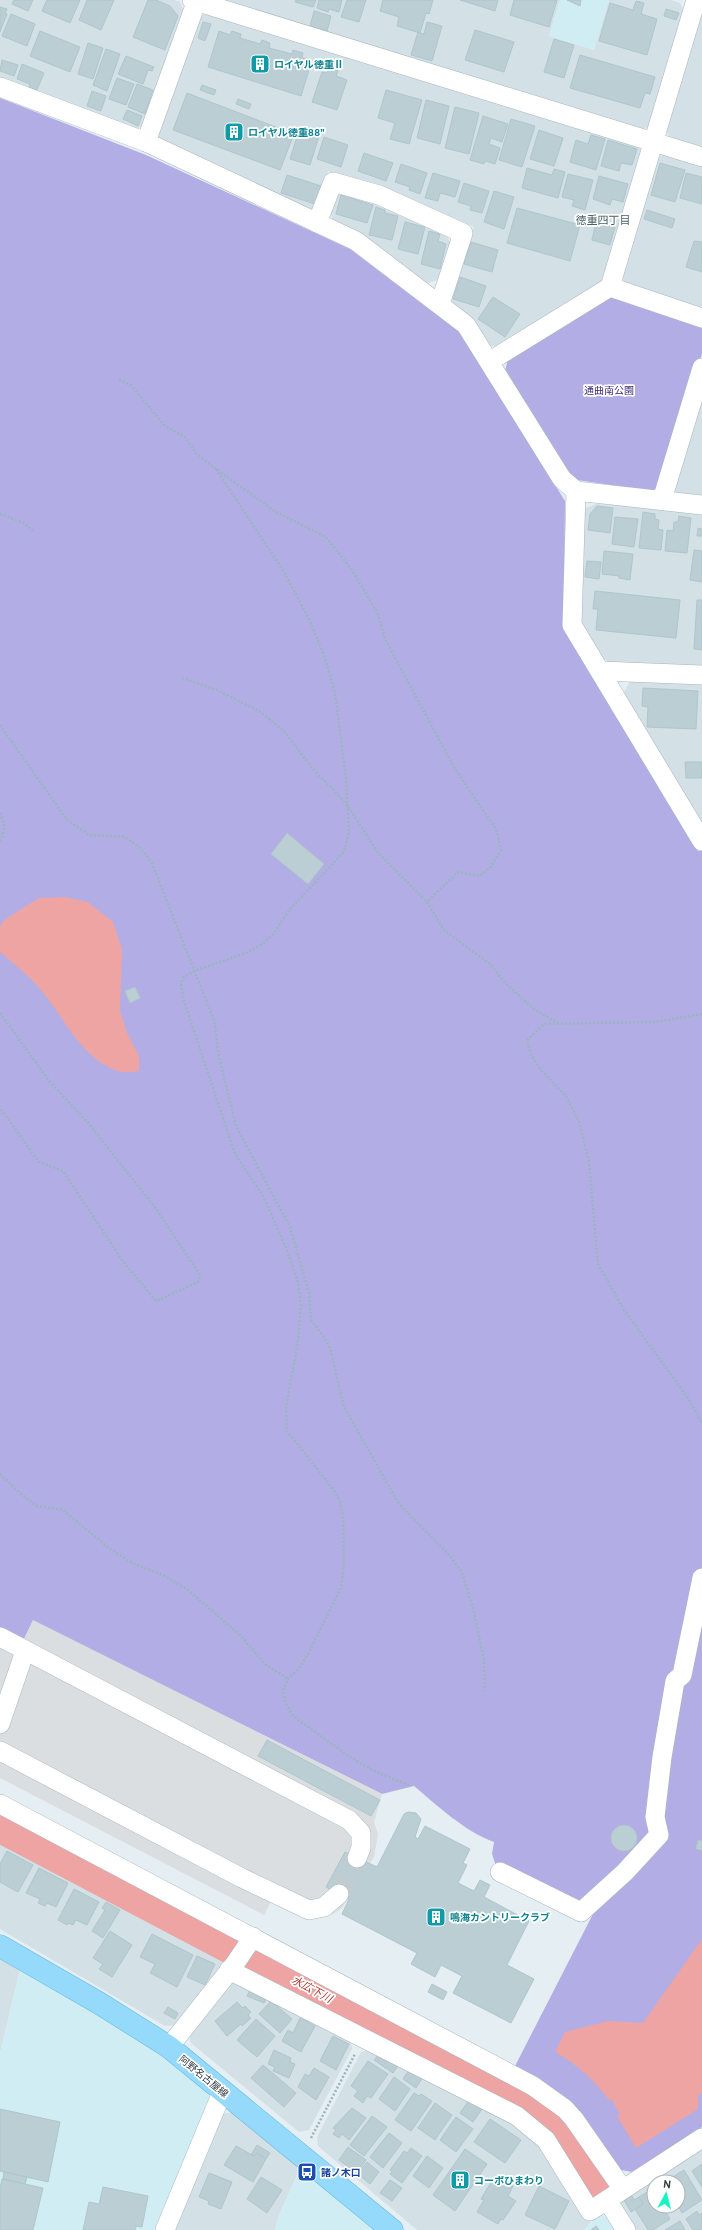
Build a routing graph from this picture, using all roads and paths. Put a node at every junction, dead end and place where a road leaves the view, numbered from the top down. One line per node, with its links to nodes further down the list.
1 (696, 0): 5 (street)
2 (195, 1): 4 (street); 5 (street)
3 (0, 87): 4 (street)
4 (146, 142): 7 (street)
5 (653, 142): 6 (street); 8 (street)
6 (702, 157)
7 (317, 223): 9 (street); 9 (street)
8 (610, 287): 10 (street); 11 (street)
9 (440, 304): 11 (street)
10 (702, 318)
11 (490, 361): 15 (street)
12 (702, 368): 16 (street)
13 (119, 380): 14 (path)
14 (216, 469): 24 (path); 28 (path)
15 (576, 491): 16 (street); 20 (street)
16 (662, 500): 17 (street)
17 (702, 505)
18 (0, 514): 19 (path)
19 (33, 531)
20 (601, 670): 21 (street); 26 (street)
21 (702, 675)
22 (182, 678): 24 (path)
23 (0, 725): 29 (path)
24 (348, 806): 28 (path); 29 (path)
25 (0, 813): 27 (path)
26 (702, 841)
27 (0, 844)
28 (427, 902): 32 (path)
29 (194, 971): 39 (path); 40 (path)
30 (0, 1013): 33 (path)
31 (702, 1014): 32 (path)
32 (558, 1023): 34 (path)
33 (0, 1108)
34 (702, 1423)
35 (0, 1474): 39 (path)
36 (702, 1578): 46 (street)
37 (0, 1638): 38 (street)
38 (26, 1651): 41 (street); 45 (street)
39 (288, 1679): 43 (path)
40 (486, 1691)
41 (0, 1724)
42 (0, 1751): 47 (street)
43 (411, 1786)
44 (0, 1804): 48 (street)
45 (357, 1858)
46 (500, 1872)
47 (339, 1894)
48 (251, 1939): 50 (street); 56 (street)
49 (0, 1946): 52 (main road, 阿野名古屋線)
50 (232, 1967): 51 (street); 52 (street)
51 (363, 2037): 55 (path); 57 (street)
52 (168, 2047): 53 (main road, 阿野名古屋線)
53 (223, 2090): 55 (main road, 阿野名古屋線); 58 (street)
54 (702, 2138): 56 (street)
55 (301, 2156): 59 (main road, 阿野名古屋線)
56 (622, 2188): 57 (street)
57 (607, 2200): 60 (street)
58 (165, 2230)
59 (392, 2230)
60 (626, 2230)

